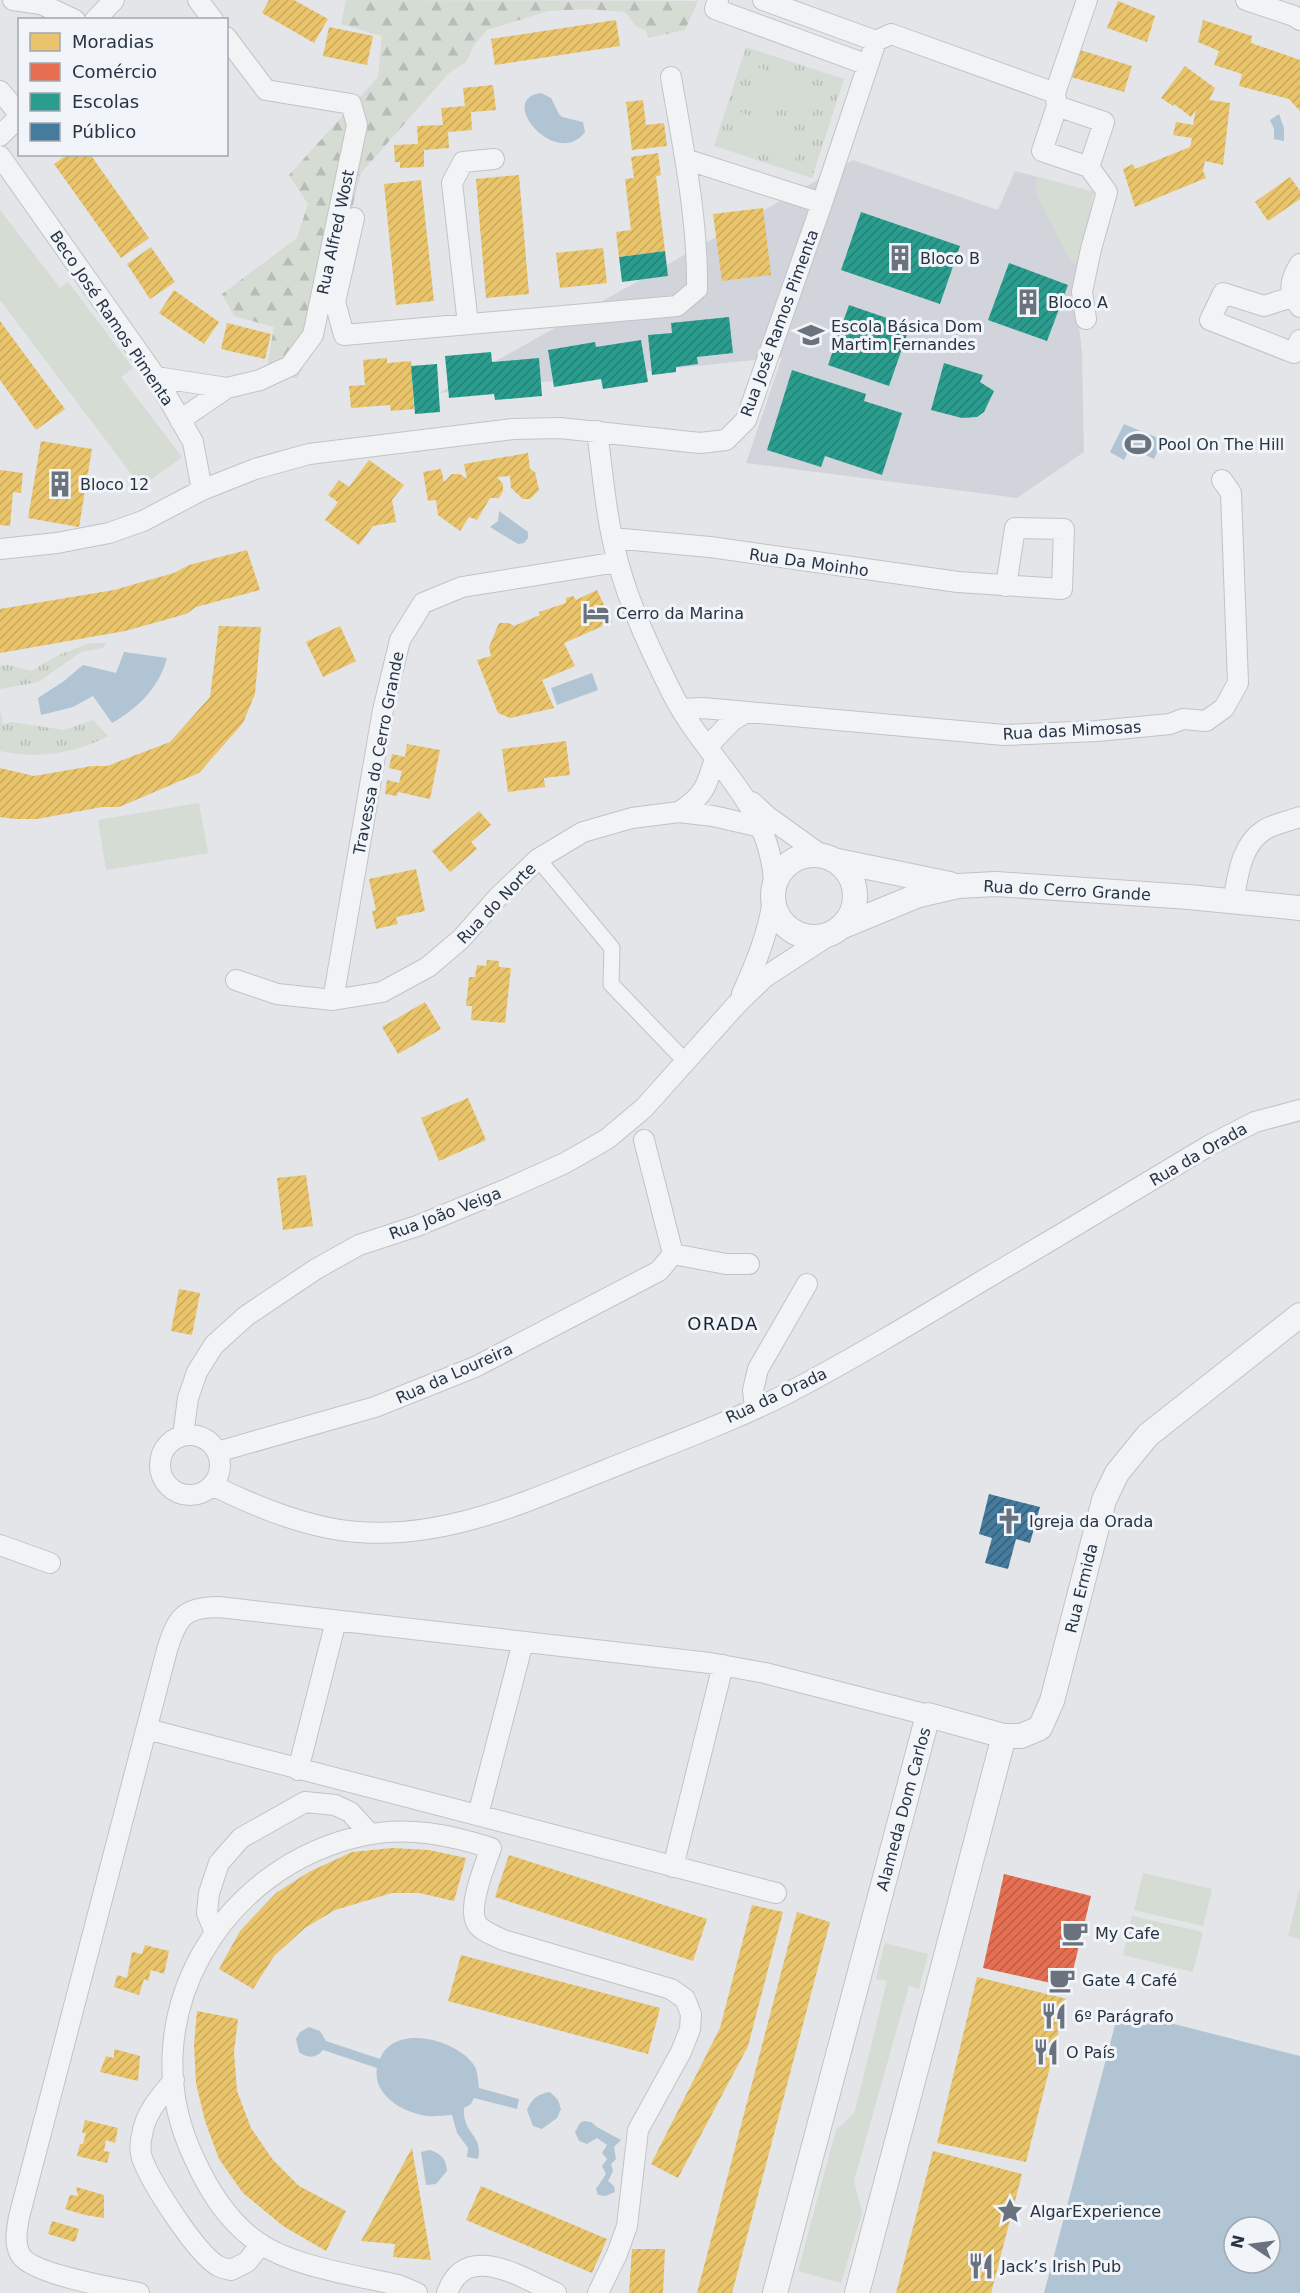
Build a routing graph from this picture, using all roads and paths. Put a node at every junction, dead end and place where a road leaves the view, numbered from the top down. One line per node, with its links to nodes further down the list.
1 (13, 0): 8 (street)
2 (114, 0): 9 (street)
3 (198, 0): 10 (street)
4 (718, 0): 14 (street)
5 (763, 0): 13 (street)
6 (1087, 0): 17 (street)
7 (1246, 0): 11 (street)
8 (71, 18)
9 (96, 18)
10 (212, 18)
11 (1300, 21)
12 (228, 40): 33 (street, Rua Alfred Wost)
13 (876, 42): 14 (street, Rua José Ramos Pimenta); 17 (street)
14 (868, 65): 25 (street, Rua José Ramos Pimenta)
15 (671, 77): 23 (street)
16 (0, 91): 18 (street)
17 (1056, 100): 24 (street); 24 (street)
18 (18, 114)
19 (18, 118): 20 (street)
20 (0, 136)
21 (0, 156): 32 (street, Beco José Ramos Pimenta)
22 (494, 159): 30 (street)
23 (685, 159): 25 (street); 30 (street)
24 (1089, 167): 29 (street)
25 (822, 203): 35 (street, Rua José Ramos Pimenta)
26 (354, 218): 30 (street)
27 (1300, 264): 28 (street)
28 (1296, 302): 31 (street)
29 (1086, 319)
30 (468, 324)
31 (1300, 340)
32 (156, 376): 33 (street, Rua Alfred Wost); 34 (street, Beco José Ramos Pimenta)
33 (227, 388): 34 (street)
34 (180, 420): 37 (street, Beco José Ramos Pimenta)
35 (597, 431): 37 (street, Rua José Ramos Pimenta); 38 (street)
36 (1222, 480): 43 (street, Rua das Mimosas)
37 (202, 490): 39 (street, Rua José Ramos Pimenta)
38 (612, 538): 40 (street); 41 (street, Rua Da Moinho)
39 (0, 549)
40 (618, 562): 42 (street); 57 (street, Travessa do Cerro Grande)
41 (1006, 586)
42 (681, 709): 43 (street, Rua das Mimosas); 44 (street)
43 (746, 713): 44 (street)
44 (711, 752): 45 (street); 46 (street)
45 (740, 791): 48 (street); 49 (street)
46 (679, 812): 48 (street, Rua do Norte); 50 (street, Rua do Norte)
47 (1300, 818): 53 (street)
48 (761, 827): 52 (street)
49 (828, 858): 51 (street); 52 (street); 55 (street)
50 (538, 859): 57 (street, Rua do Norte); 59 (street)
51 (958, 886): 53 (street, Rua do Cerro Grande); 55 (street, Rua do Cerro Grande)
52 (774, 894): 55 (street); 58 (street)
53 (1233, 902): 54 (street, Rua do Cerro Grande)
54 (1300, 908)
55 (836, 930): 58 (street)
56 (236, 980): 57 (street, Rua do Norte)
57 (333, 1000)
58 (737, 1004): 59 (street, Rua João Veiga)
59 (685, 1061): 67 (street, Rua João Veiga)
60 (1300, 1110): 66 (street, Rua da Orada)
61 (644, 1140): 62 (street)
62 (673, 1254): 63 (street); 68 (street, Rua da Loureira)
63 (749, 1264)
64 (807, 1284): 66 (street)
65 (1300, 1315): 77 (street, Rua Ermida)
66 (755, 1408): 69 (street, Rua da Orada)
67 (183, 1436): 68 (street); 69 (street)
68 (217, 1452): 69 (street)
69 (212, 1485)
70 (0, 1545): 71 (street)
71 (50, 1563)
72 (336, 1621): 73 (street); 76 (street); 78 (street)
73 (523, 1642): 74 (street); 79 (street)
74 (723, 1665): 75 (street); 81 (street)
75 (928, 1715): 77 (street, Alameda Dom Carlos); 93 (street, Alameda Dom Carlos)
76 (147, 1729): 78 (street); 86 (street)
77 (1004, 1736): 94 (street)
78 (297, 1770): 79 (street)
79 (478, 1815): 81 (street)
80 (370, 1834): 83 (street); 83 (street); 92 (street)
81 (673, 1867): 82 (street)
82 (776, 1893)
83 (214, 1933): 84 (street)
84 (174, 2080): 85 (street); 85 (street)
85 (261, 2244): 89 (street)
86 (73, 2278): 87 (street); 88 (street)
87 (120, 2293)
88 (139, 2293)
89 (417, 2293)
90 (447, 2293): 91 (street)
91 (556, 2293)
92 (598, 2293)
93 (775, 2293)
94 (857, 2293)

